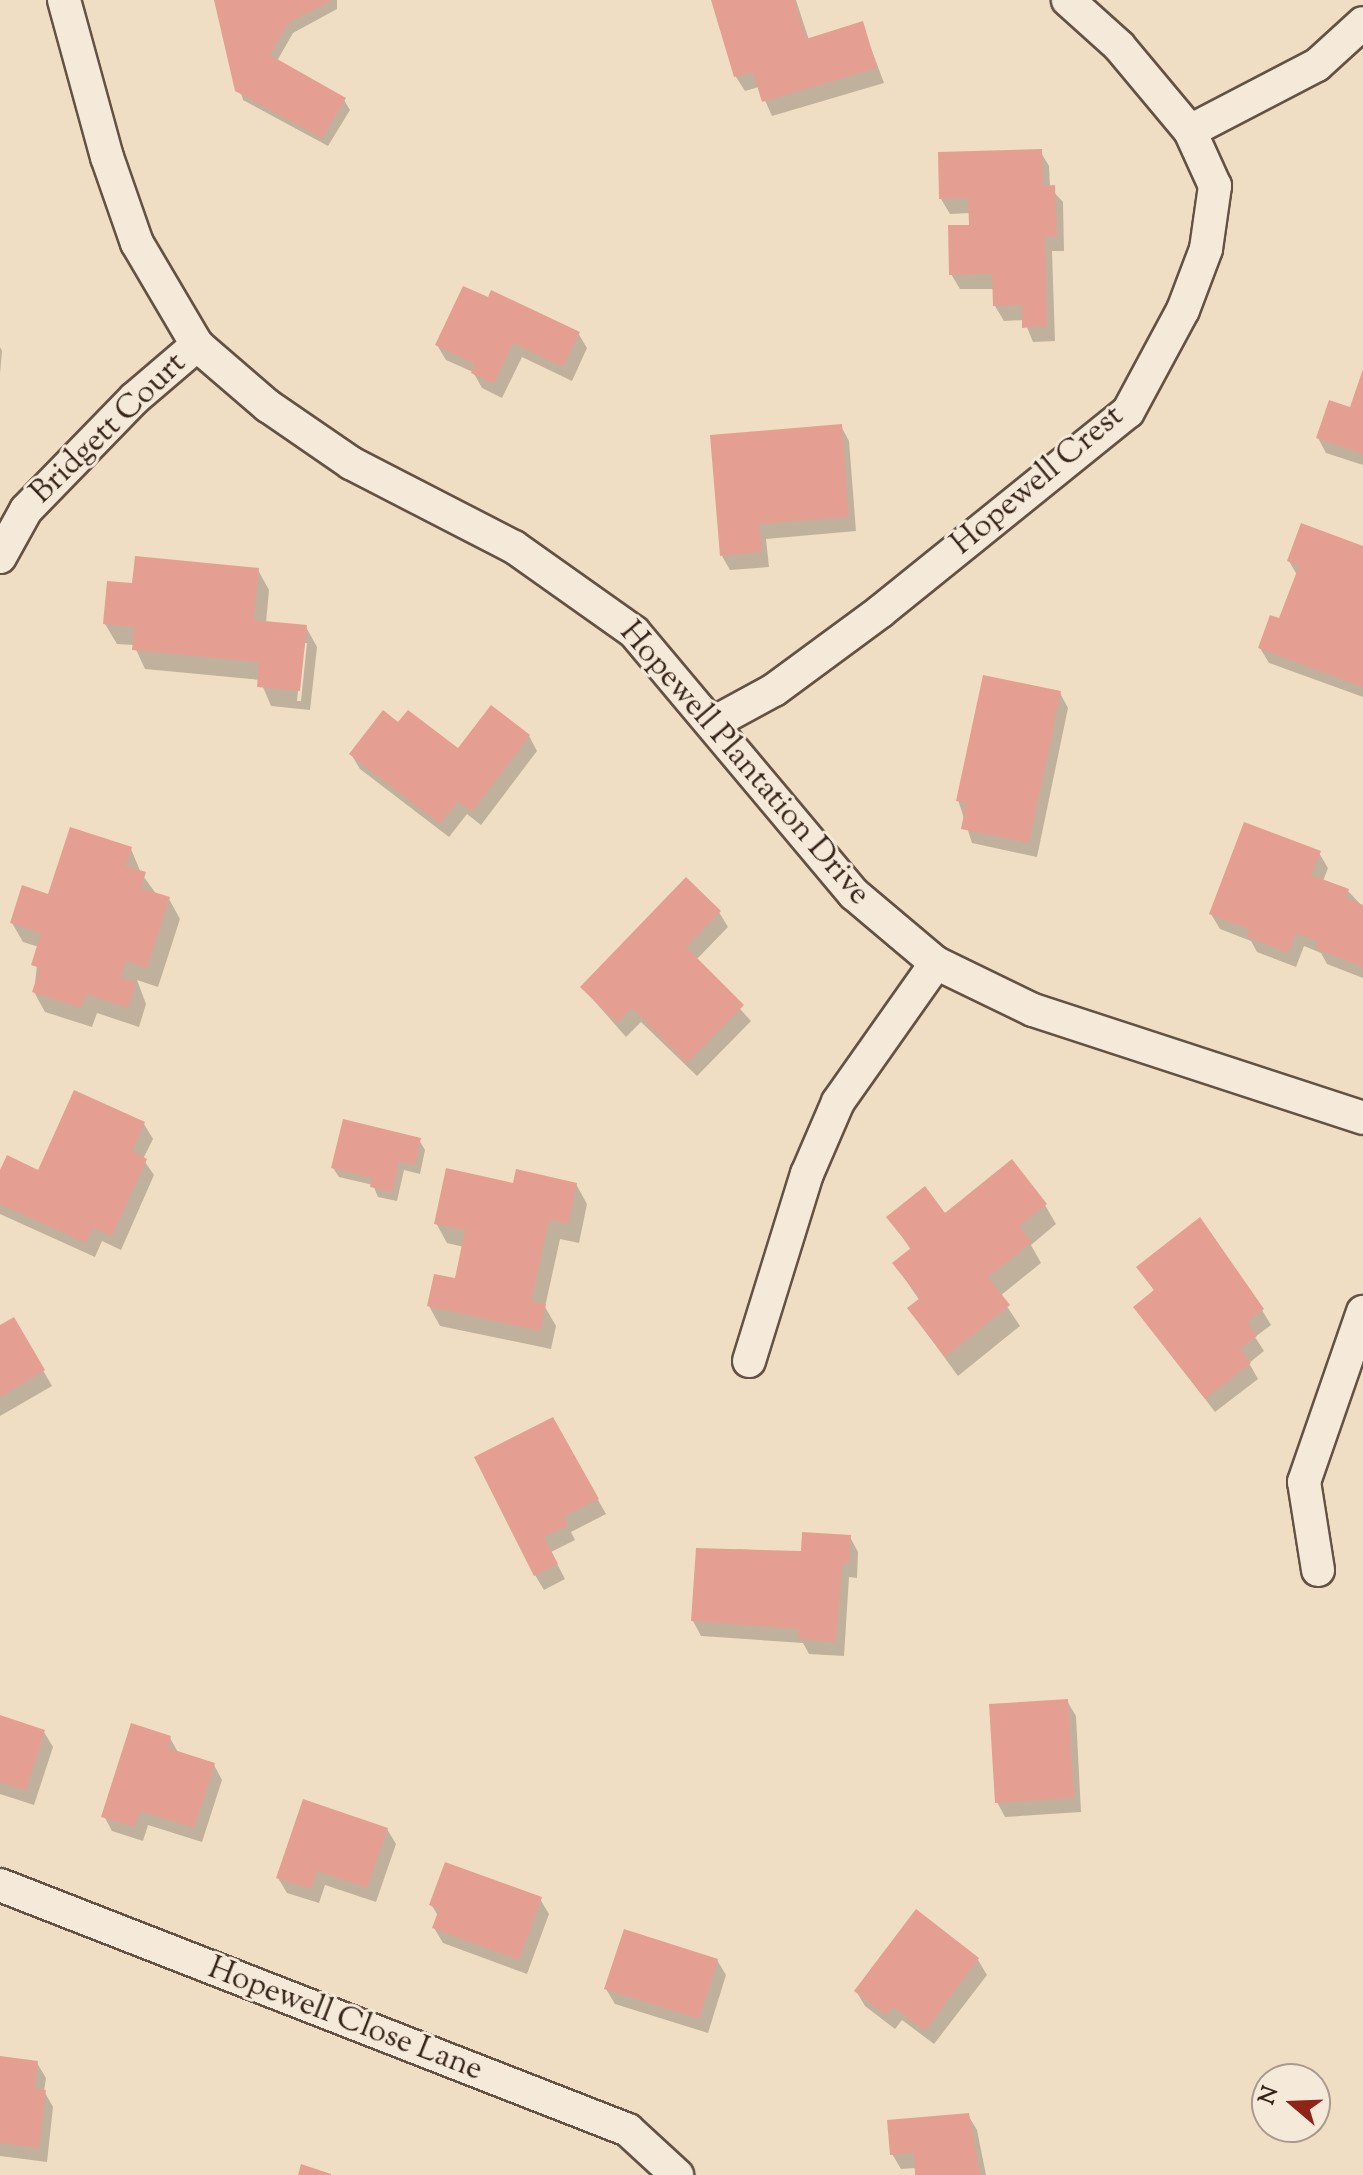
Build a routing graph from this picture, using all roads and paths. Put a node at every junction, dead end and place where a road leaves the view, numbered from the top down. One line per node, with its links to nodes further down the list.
1 (64, 0): 5 (street, Hopewell Plantation Drive)
2 (1068, 0): 4 (street, Hopewell Crest)
3 (1363, 23): 4 (street)
4 (1190, 131): 7 (street, Hopewell Crest)
5 (197, 345): 6 (street, Bridgett Court); 7 (street, Hopewell Plantation Drive)
6 (0, 557)
7 (715, 722): 8 (street, Hopewell Plantation Drive)
8 (936, 963): 9 (street, Hopewell Plantation Drive); 11 (street)
9 (1363, 1118)
10 (1363, 1312): 12 (street)
11 (749, 1361)
12 (1318, 1570)
13 (0, 1885): 14 (street, Hopewell Close Lane)
14 (677, 2175)

